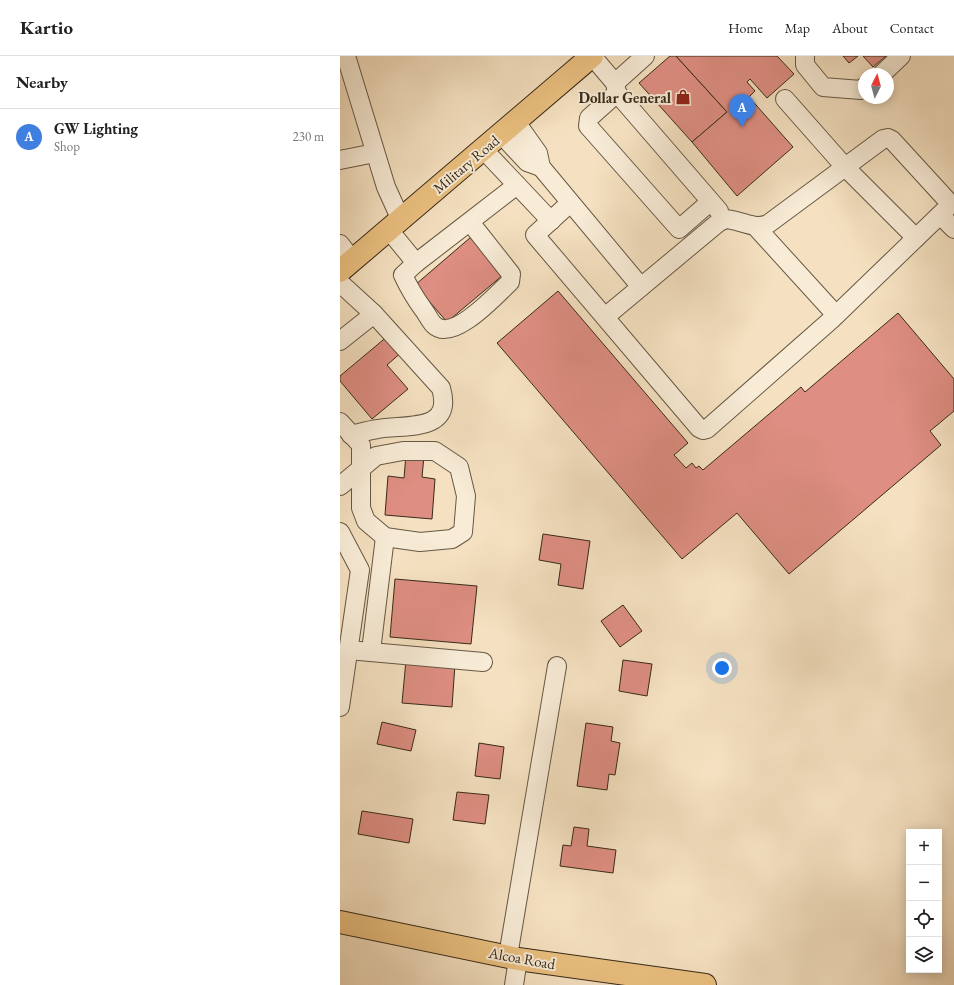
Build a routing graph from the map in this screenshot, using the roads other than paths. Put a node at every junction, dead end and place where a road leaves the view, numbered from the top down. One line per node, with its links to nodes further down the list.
1 (346, 56): 12 (street)
2 (592, 56): 7 (street); 10 (main road, Military Road)
3 (645, 56): 7 (street)
4 (806, 56): 8 (street)
5 (901, 56): 6 (street)
6 (888, 68)
7 (616, 88): 16 (street); 24 (street)
8 (858, 90)
9 (785, 99): 14 (street)
10 (509, 128): 11 (main road, Military Road); 17 (street)
11 (483, 149): 15 (street); 22 (main road, Military Road)
12 (375, 153): 13 (street); 22 (street)
13 (340, 160)
14 (845, 167): 18 (street); 23 (street); 26 (street)
15 (517, 185): 20 (street); 21 (street)
16 (710, 202): 19 (street); 24 (street)
17 (570, 203): 20 (street); 31 (street)
18 (940, 215): 25 (street); 26 (street)
19 (726, 219): 23 (street); 27 (street)
20 (551, 221): 34 (street)
21 (470, 222): 29 (street); 29 (street)
22 (395, 225): 28 (main road, Military Road); 29 (street)
23 (755, 226): 33 (street)
24 (679, 229): 27 (street)
25 (954, 229)
26 (916, 238): 33 (street)
27 (693, 244): 31 (street)
28 (344, 258)
29 (410, 269)
30 (340, 283): 32 (street)
31 (641, 287): 34 (street)
32 (374, 314): 35 (street); 36 (street)
33 (836, 315): 34 (street)
34 (605, 318)
35 (340, 341)
36 (343, 428): 37 (street)
37 (361, 469): 38 (street); 40 (street); 40 (street)
38 (340, 486)
39 (340, 532): 42 (street)
40 (385, 537): 41 (street)
41 (383, 556): 42 (street); 43 (street)
42 (354, 557): 44 (street)
43 (371, 651): 44 (street); 45 (street)
44 (345, 661): 47 (street)
45 (484, 662)
46 (557, 666): 49 (street)
47 (340, 707)
48 (340, 922): 49 (main road, Alcoa Road)
49 (513, 957): 50 (street); 51 (main road, Alcoa Road)
50 (514, 985)
51 (705, 985)

